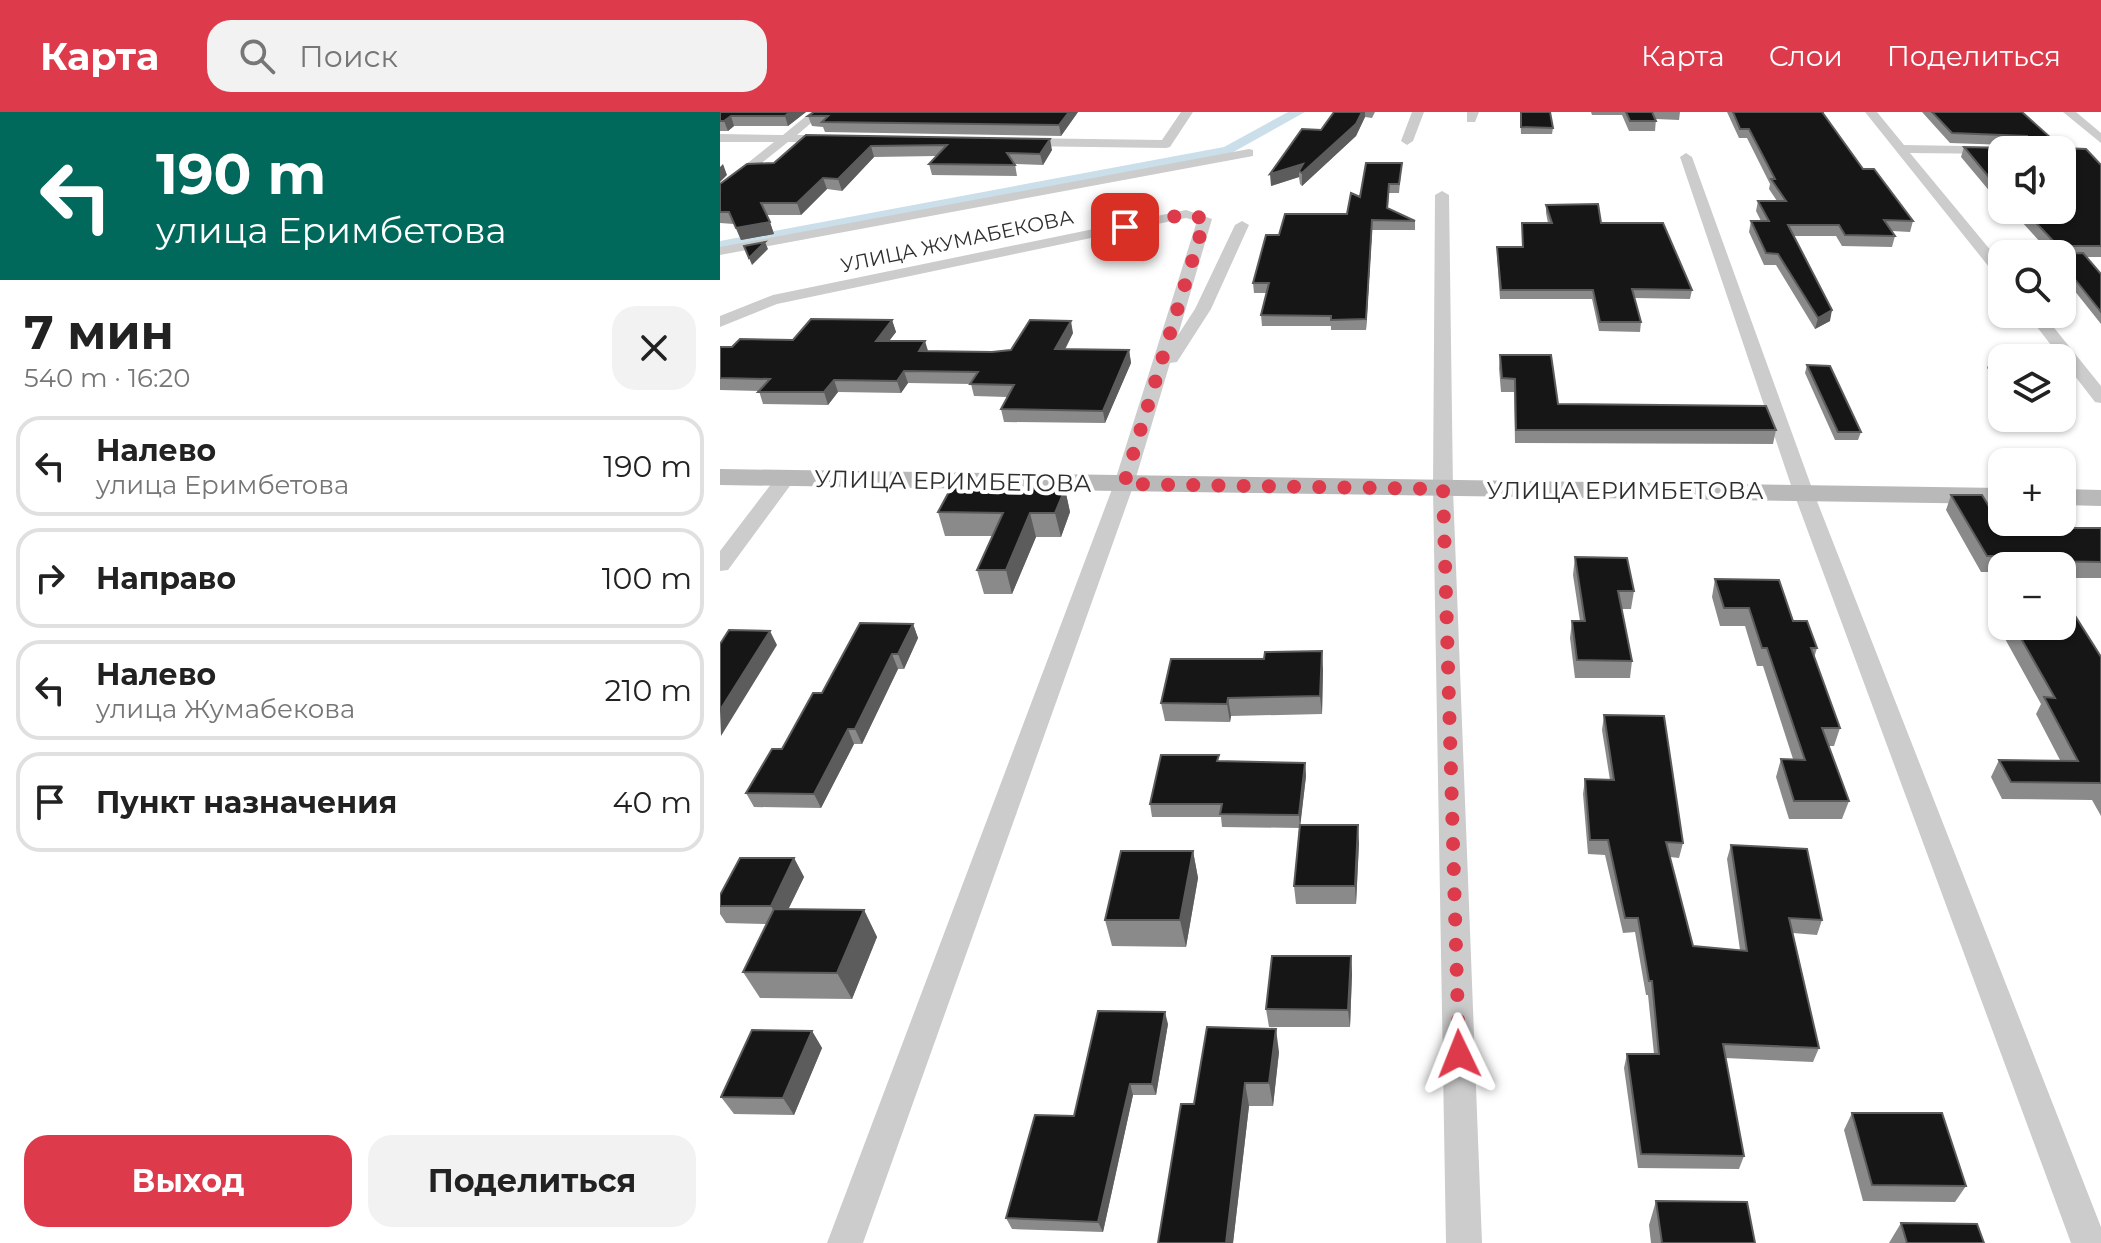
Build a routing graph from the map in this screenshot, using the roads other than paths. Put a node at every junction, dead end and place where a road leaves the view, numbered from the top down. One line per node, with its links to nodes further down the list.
1 (818, 112): 7 (street)
2 (1187, 112): 10 (street)
3 (1418, 112): 11 (street)
4 (1871, 112): 12 (street)
5 (2069, 112): 9 (street)
6 (720, 138): 7 (street)
7 (785, 138): 8 (street); 16 (street)
8 (849, 139)
9 (2101, 139)
10 (1007, 141)
11 (1407, 141)
12 (1901, 149): 13 (street); 20 (street)
13 (1988, 150)
14 (1249, 153): 19 (street)
15 (1686, 157): 29 (street)
16 (720, 192)
17 (1442, 195): 28 (street)
18 (1242, 225): 23 (street)
19 (720, 251)
20 (1988, 257)
21 (720, 322): 23 (street, УЛИЦА ЖУМАБЕКОВА)
22 (2046, 328): 24 (street)
23 (1154, 384): 27 (street)
24 (2101, 398)
25 (720, 477): 26 (main road, УЛИЦА ЕРИМБЕТОВА)
26 (785, 479): 27 (main road, УЛИЦА ЕРИМБЕТОВА); 33 (street)
27 (1124, 484): 28 (main road, УЛИЦА ЕРИМБЕТОВА); 34 (street)
28 (1443, 489): 29 (main road, УЛИЦА ЕРИМБЕТОВА); 35 (street)
29 (1803, 491): 30 (main road, УЛИЦА ЕРИМБЕТОВА); 36 (street)
30 (1988, 496)
31 (2076, 497): 32 (main road)
32 (2101, 498)
33 (720, 565)
34 (845, 1243)
35 (1464, 1243)
36 (2089, 1243)

